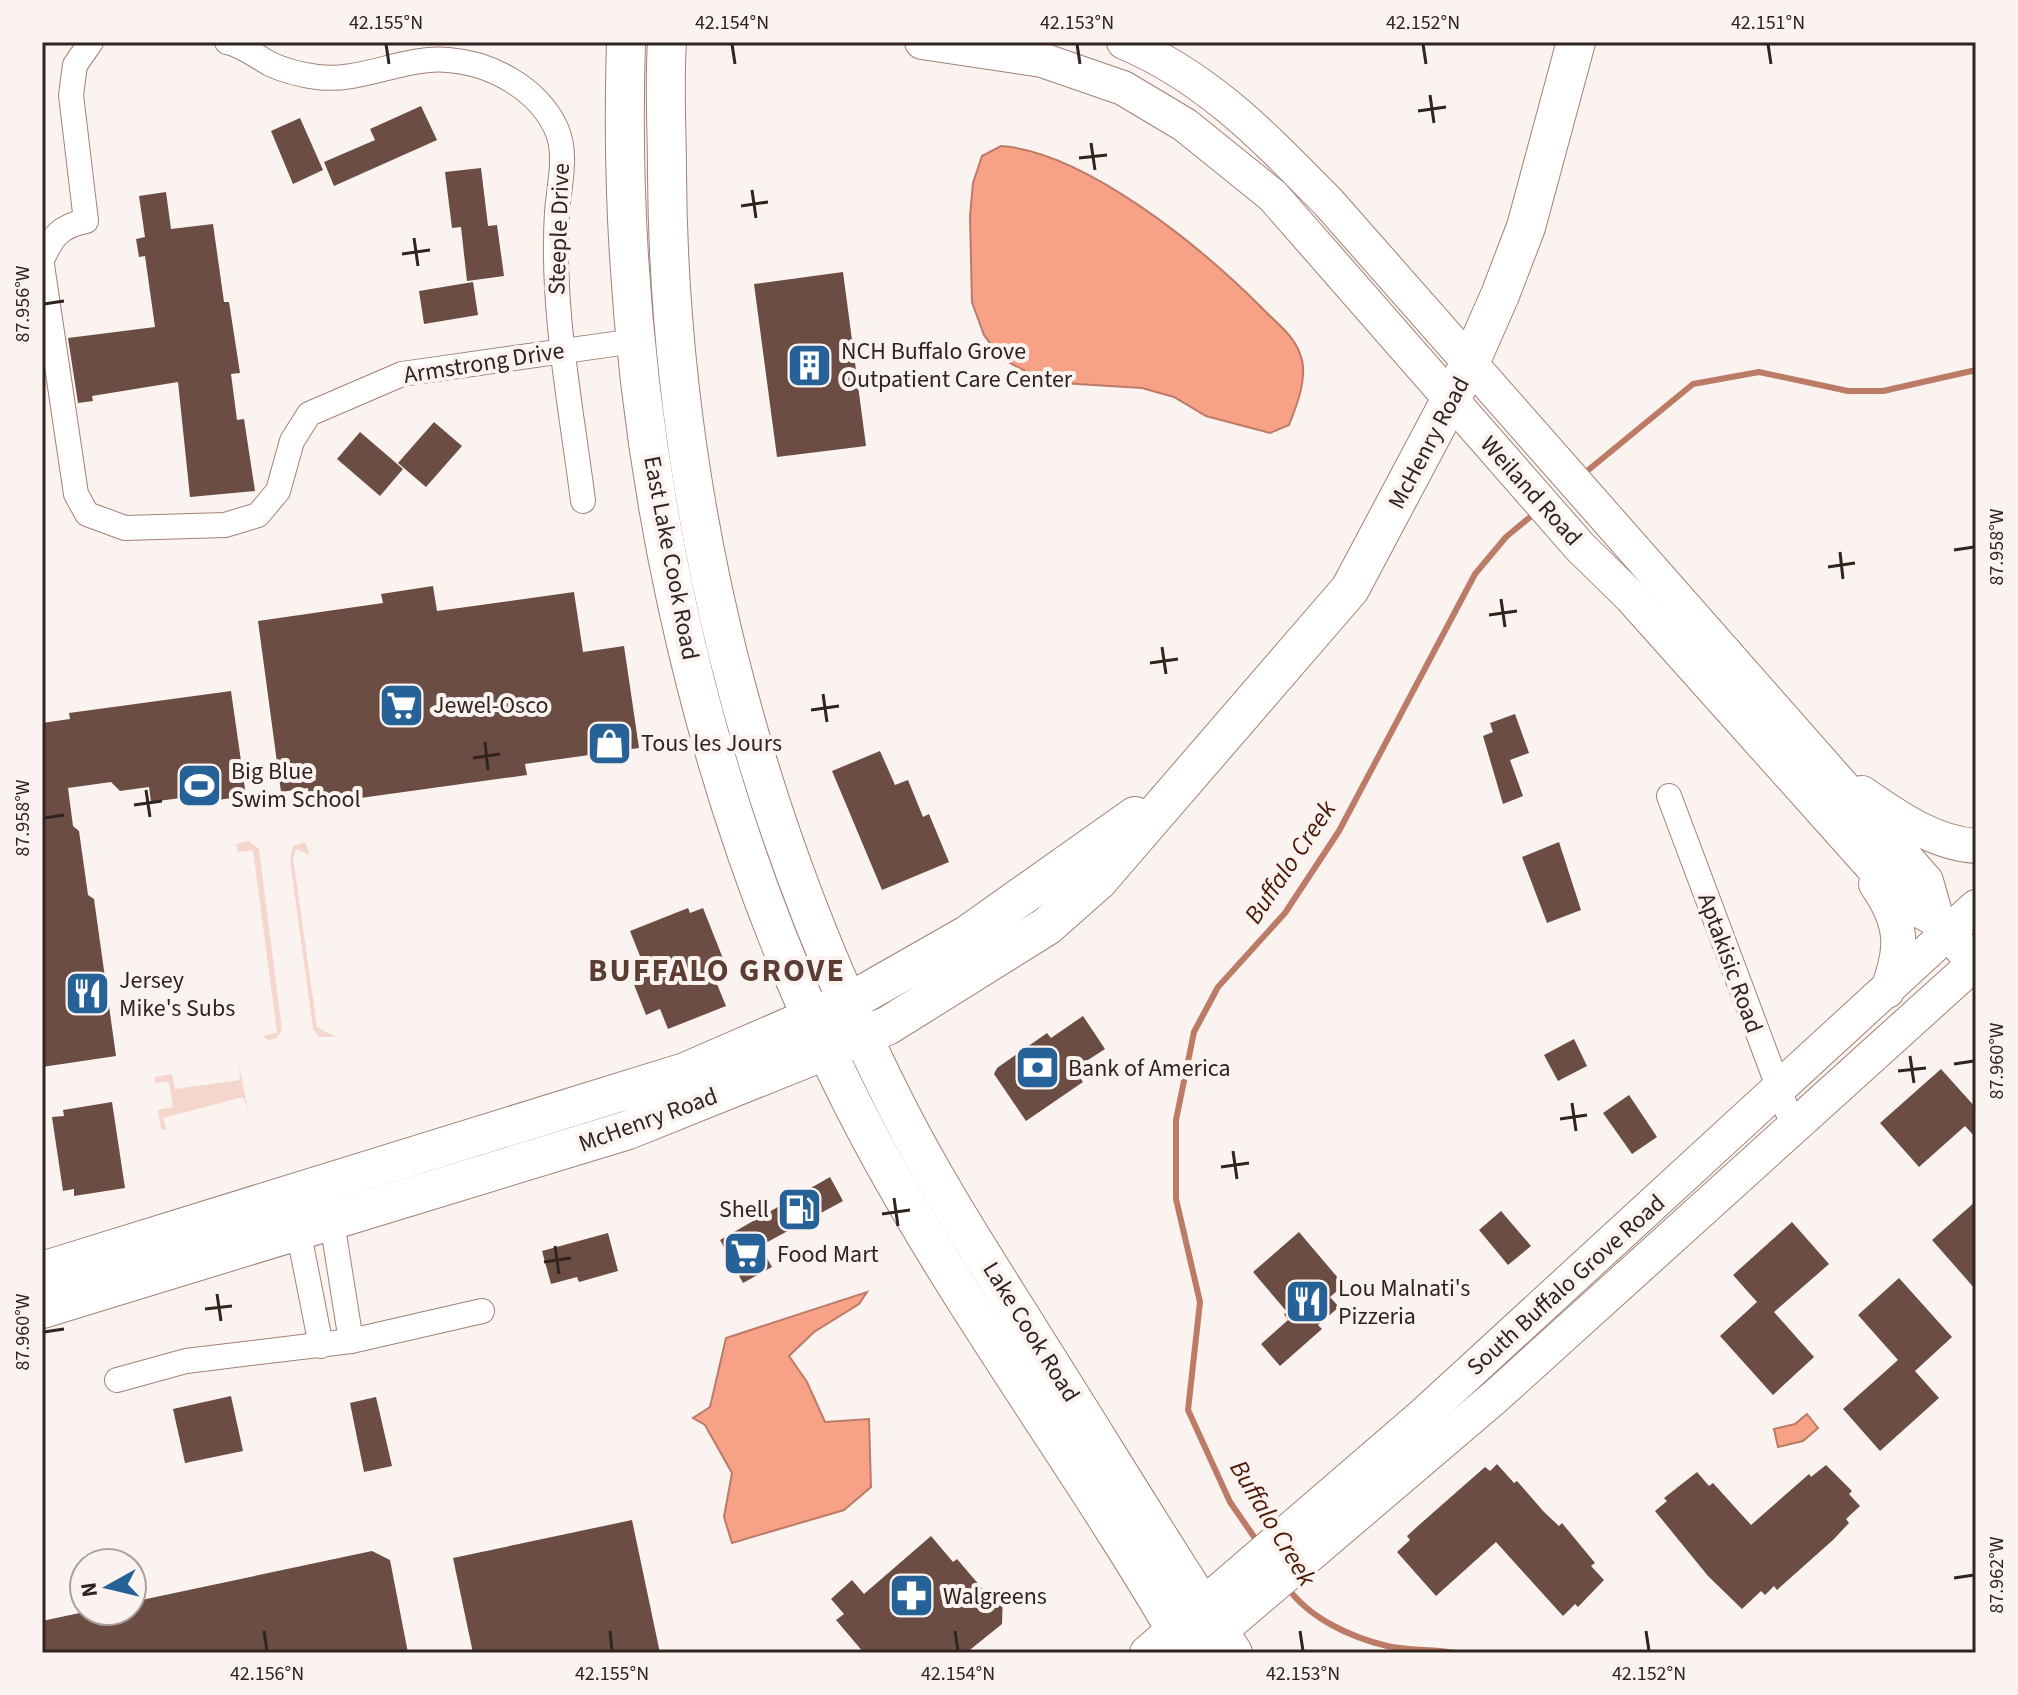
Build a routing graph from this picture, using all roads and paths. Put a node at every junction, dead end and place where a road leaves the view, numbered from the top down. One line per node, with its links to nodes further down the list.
1 (91, 42): 8 (street, Armstrong Drive)
2 (227, 42): 10 (street, Steeple Drive)
3 (626, 42): 9 (main road, East Lake Cook Road)
4 (667, 42): 23 (main road, East Lake Cook Road)
5 (922, 42): 12 (main road, Weiland Road)
6 (1124, 42): 11 (main road, Weiland Road)
7 (1576, 42): 11 (main road, McHenry Road)
8 (42, 262): 10 (street, Armstrong Drive)
9 (635, 341): 10 (street, Armstrong Drive); 24 (main road, East Lake Cook Road)
10 (563, 349): 13 (street, Steeple Drive)
11 (1470, 363): 12 (main road, McHenry Road); 14 (main road, Weiland Road)
12 (1451, 401): 15 (main road, McHenry Road); 18 (main road, Weiland Road)
13 (583, 501)
14 (1791, 729): 17 (main road); 20 (main road, Weiland Road)
15 (1177, 788): 23 (main road, McHenry Road); 25 (main road, McHenry Road)
16 (1669, 796): 26 (street, Aptakisic Road)
17 (1976, 846)
18 (1862, 856): 20 (main road, Weiland Road); 22 (main road)
19 (1976, 907): 20 (main road, South Buffalo Grove Road)
20 (1943, 926): 21 (main road); 22 (main road, South Buffalo Grove Road)
21 (1975, 963): 27 (main road, South Buffalo Grove Road)
22 (1887, 992): 26 (main road, South Buffalo Grove Road)
23 (848, 1002): 24 (main road, McHenry Road); 25 (main road, Lake Cook Road)
24 (820, 1034): 25 (main road, McHenry Road); 28 (main road, McHenry Road); 29 (main road, McHenry Road); 37 (main road, Lake Cook Road)
25 (863, 1036): 37 (main road, Lake Cook Road)
26 (1778, 1092): 27 (street, Aptakisic Road); 36 (main road, South Buffalo Grove Road)
27 (1794, 1129): 36 (main road, South Buffalo Grove Road)
28 (309, 1189): 29 (street); 29 (street); 30 (main road, McHenry Road)
29 (316, 1227): 31 (main road, McHenry Road); 33 (street); 34 (street)
30 (42, 1271)
31 (42, 1309)
32 (482, 1311): 33 (street)
33 (351, 1341): 34 (street)
34 (321, 1346): 35 (street)
35 (117, 1380)
36 (1306, 1539): 37 (main road, South Buffalo Grove Road)
37 (1194, 1640)

